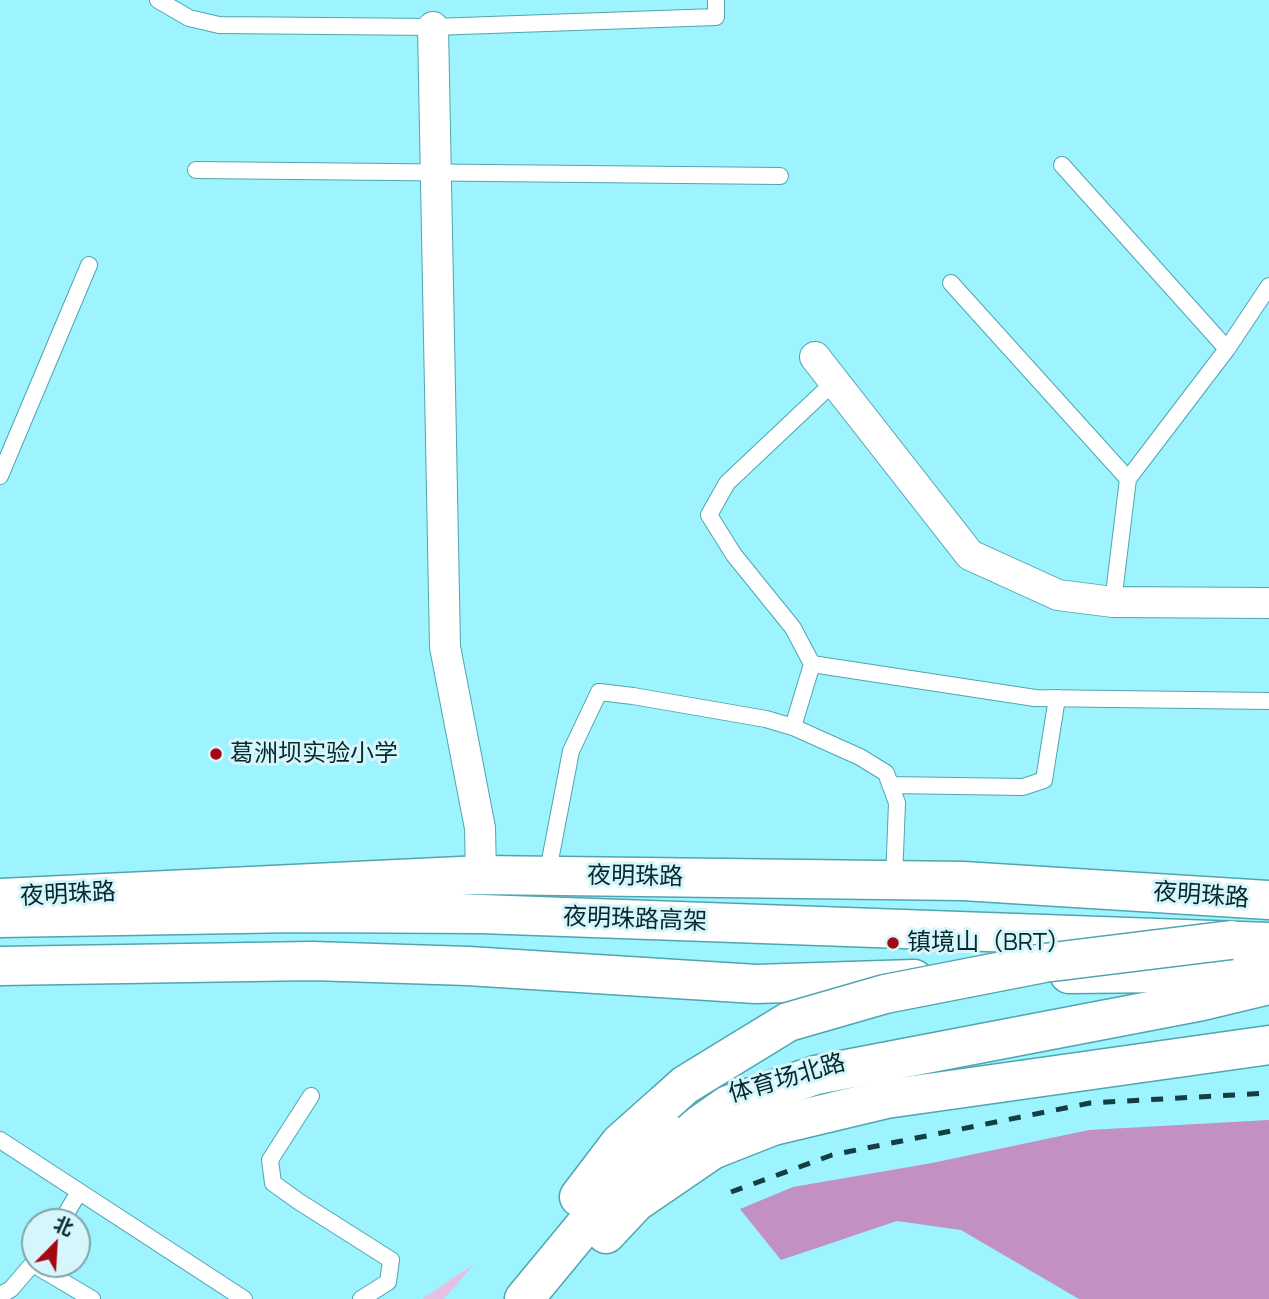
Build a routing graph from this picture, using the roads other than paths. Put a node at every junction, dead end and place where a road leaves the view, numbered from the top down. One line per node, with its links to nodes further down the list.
1 (158, 0): 3 (lane)
2 (716, 0): 3 (lane)
3 (433, 27): 6 (street)
4 (1062, 165): 11 (lane)
5 (196, 170): 6 (lane)
6 (436, 172): 7 (lane); 23 (street)
7 (780, 176)
8 (89, 265): 14 (lane)
9 (951, 283): 15 (lane)
10 (1269, 286): 11 (lane)
11 (1227, 349): 15 (lane)
12 (815, 358): 13 (street)
13 (834, 382): 16 (street); 18 (lane)
14 (0, 476)
15 (1128, 479): 16 (lane)
16 (1113, 602): 17 (street)
17 (1269, 603)
18 (812, 664): 19 (lane); 21 (lane)
19 (1057, 698): 20 (lane); 22 (lane)
20 (1269, 701)
21 (793, 727): 22 (lane); 24 (lane)
22 (890, 785): 25 (lane)
23 (481, 876): 24 (main road, 夜明珠路); 26 (main road, 夜明珠路)
24 (547, 876): 25 (main road, 夜明珠路)
25 (894, 880): 27 (main road, 夜明珠路)
26 (0, 898)
27 (1269, 900)
28 (0, 918): 29 (main road, 夜明珠路高架, bridge)
29 (1231, 940): 30 (main road, 夜明珠路高架); 47 (main road, bridge)
30 (1269, 942)
31 (0, 966): 33 (main road)
32 (1269, 972): 33 (main road)
33 (1125, 973): 35 (main road)
34 (1269, 985): 35 (main road)
35 (1104, 1015): 48 (main road, 体育场北路); 49 (main road, 体育场北路)
36 (1269, 1045): 50 (main road)
37 (311, 1096): 46 (lane)
38 (0, 1140): 39 (lane)
39 (79, 1192): 40 (lane); 45 (lane)
40 (69, 1208)
41 (21, 1278): 43 (lane)
42 (58, 1278): 44 (lane)
43 (0, 1295)
44 (92, 1299)
45 (244, 1299)
46 (361, 1299)
47 (501, 1299)
48 (507, 1299)
49 (524, 1299)
50 (544, 1299)

